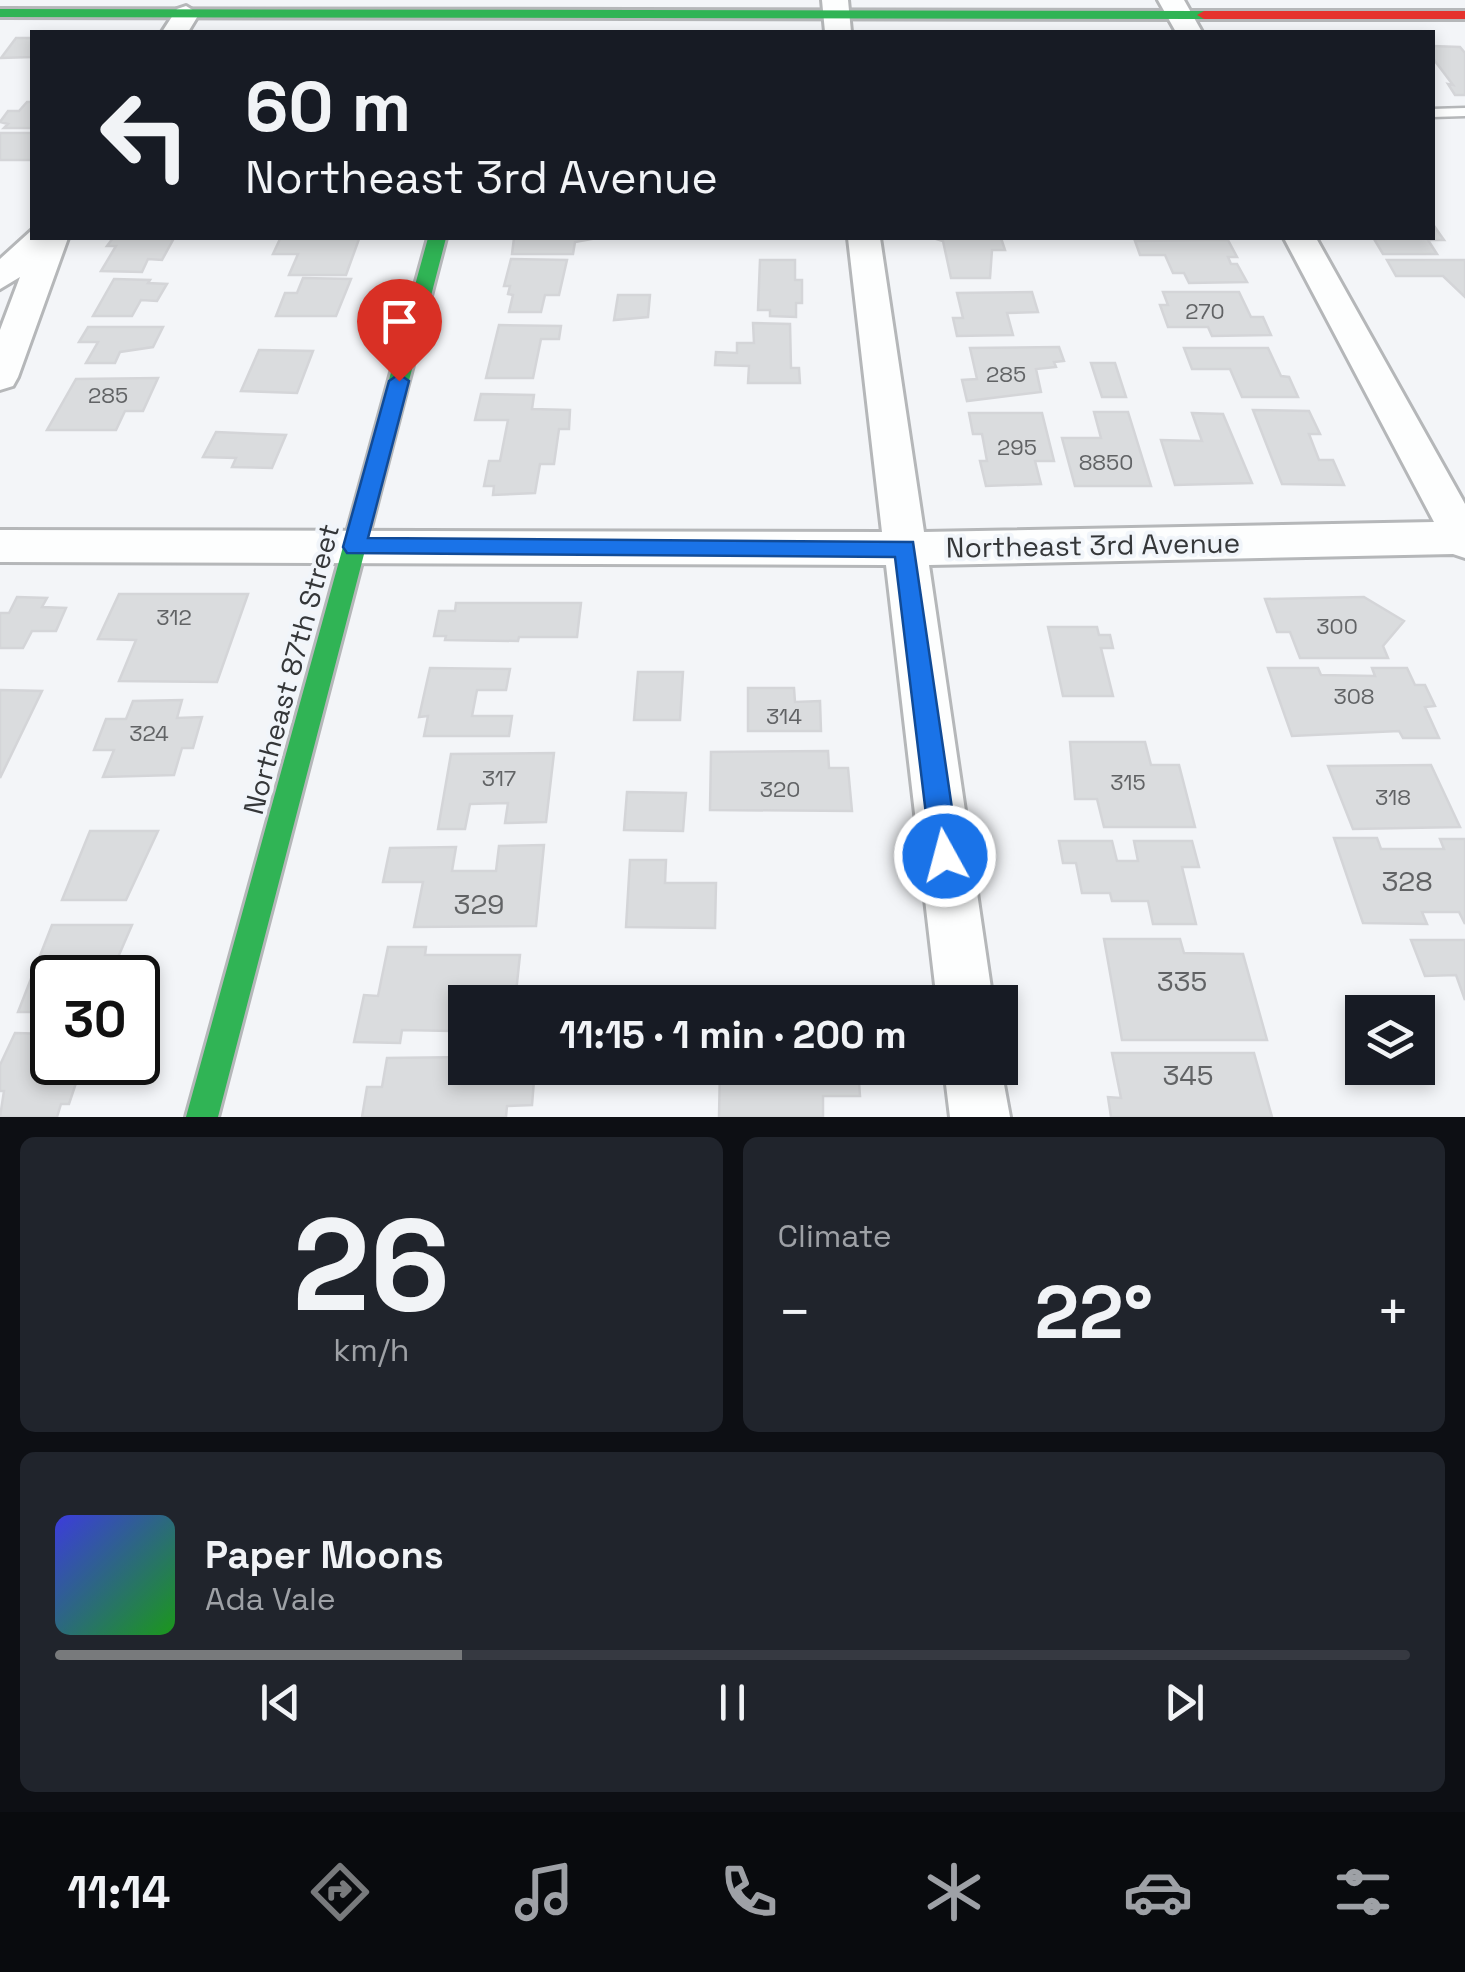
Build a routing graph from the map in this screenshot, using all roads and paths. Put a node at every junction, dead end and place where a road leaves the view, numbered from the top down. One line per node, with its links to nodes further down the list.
1 (0, 13): 2 (main road)
2 (172, 15): 3 (main road)
3 (496, 16): 4 (main road)
4 (836, 16): 5 (main road)
5 (1180, 16): 6 (main road)
6 (1465, 16)
7 (1435, 112): 8 (lane)
8 (1465, 112)
9 (39, 240): 14 (street)
10 (51, 240): 15 (street)
11 (436, 240): 18 (main road, Northeast 87th Street)
12 (864, 240): 19 (street)
13 (1301, 240): 16 (street)
14 (0, 278)
15 (0, 377)
16 (1464, 539): 19 (street, Northeast 3rd Avenue)
17 (0, 546): 18 (street, Northeast 3rd Avenue)
18 (354, 547): 19 (street, Northeast 3rd Avenue); 22 (main road, Northeast 87th Street)
19 (905, 548): 20 (street)
20 (962, 985)
21 (975, 1085): 23 (street)
22 (202, 1117)
23 (980, 1117)

